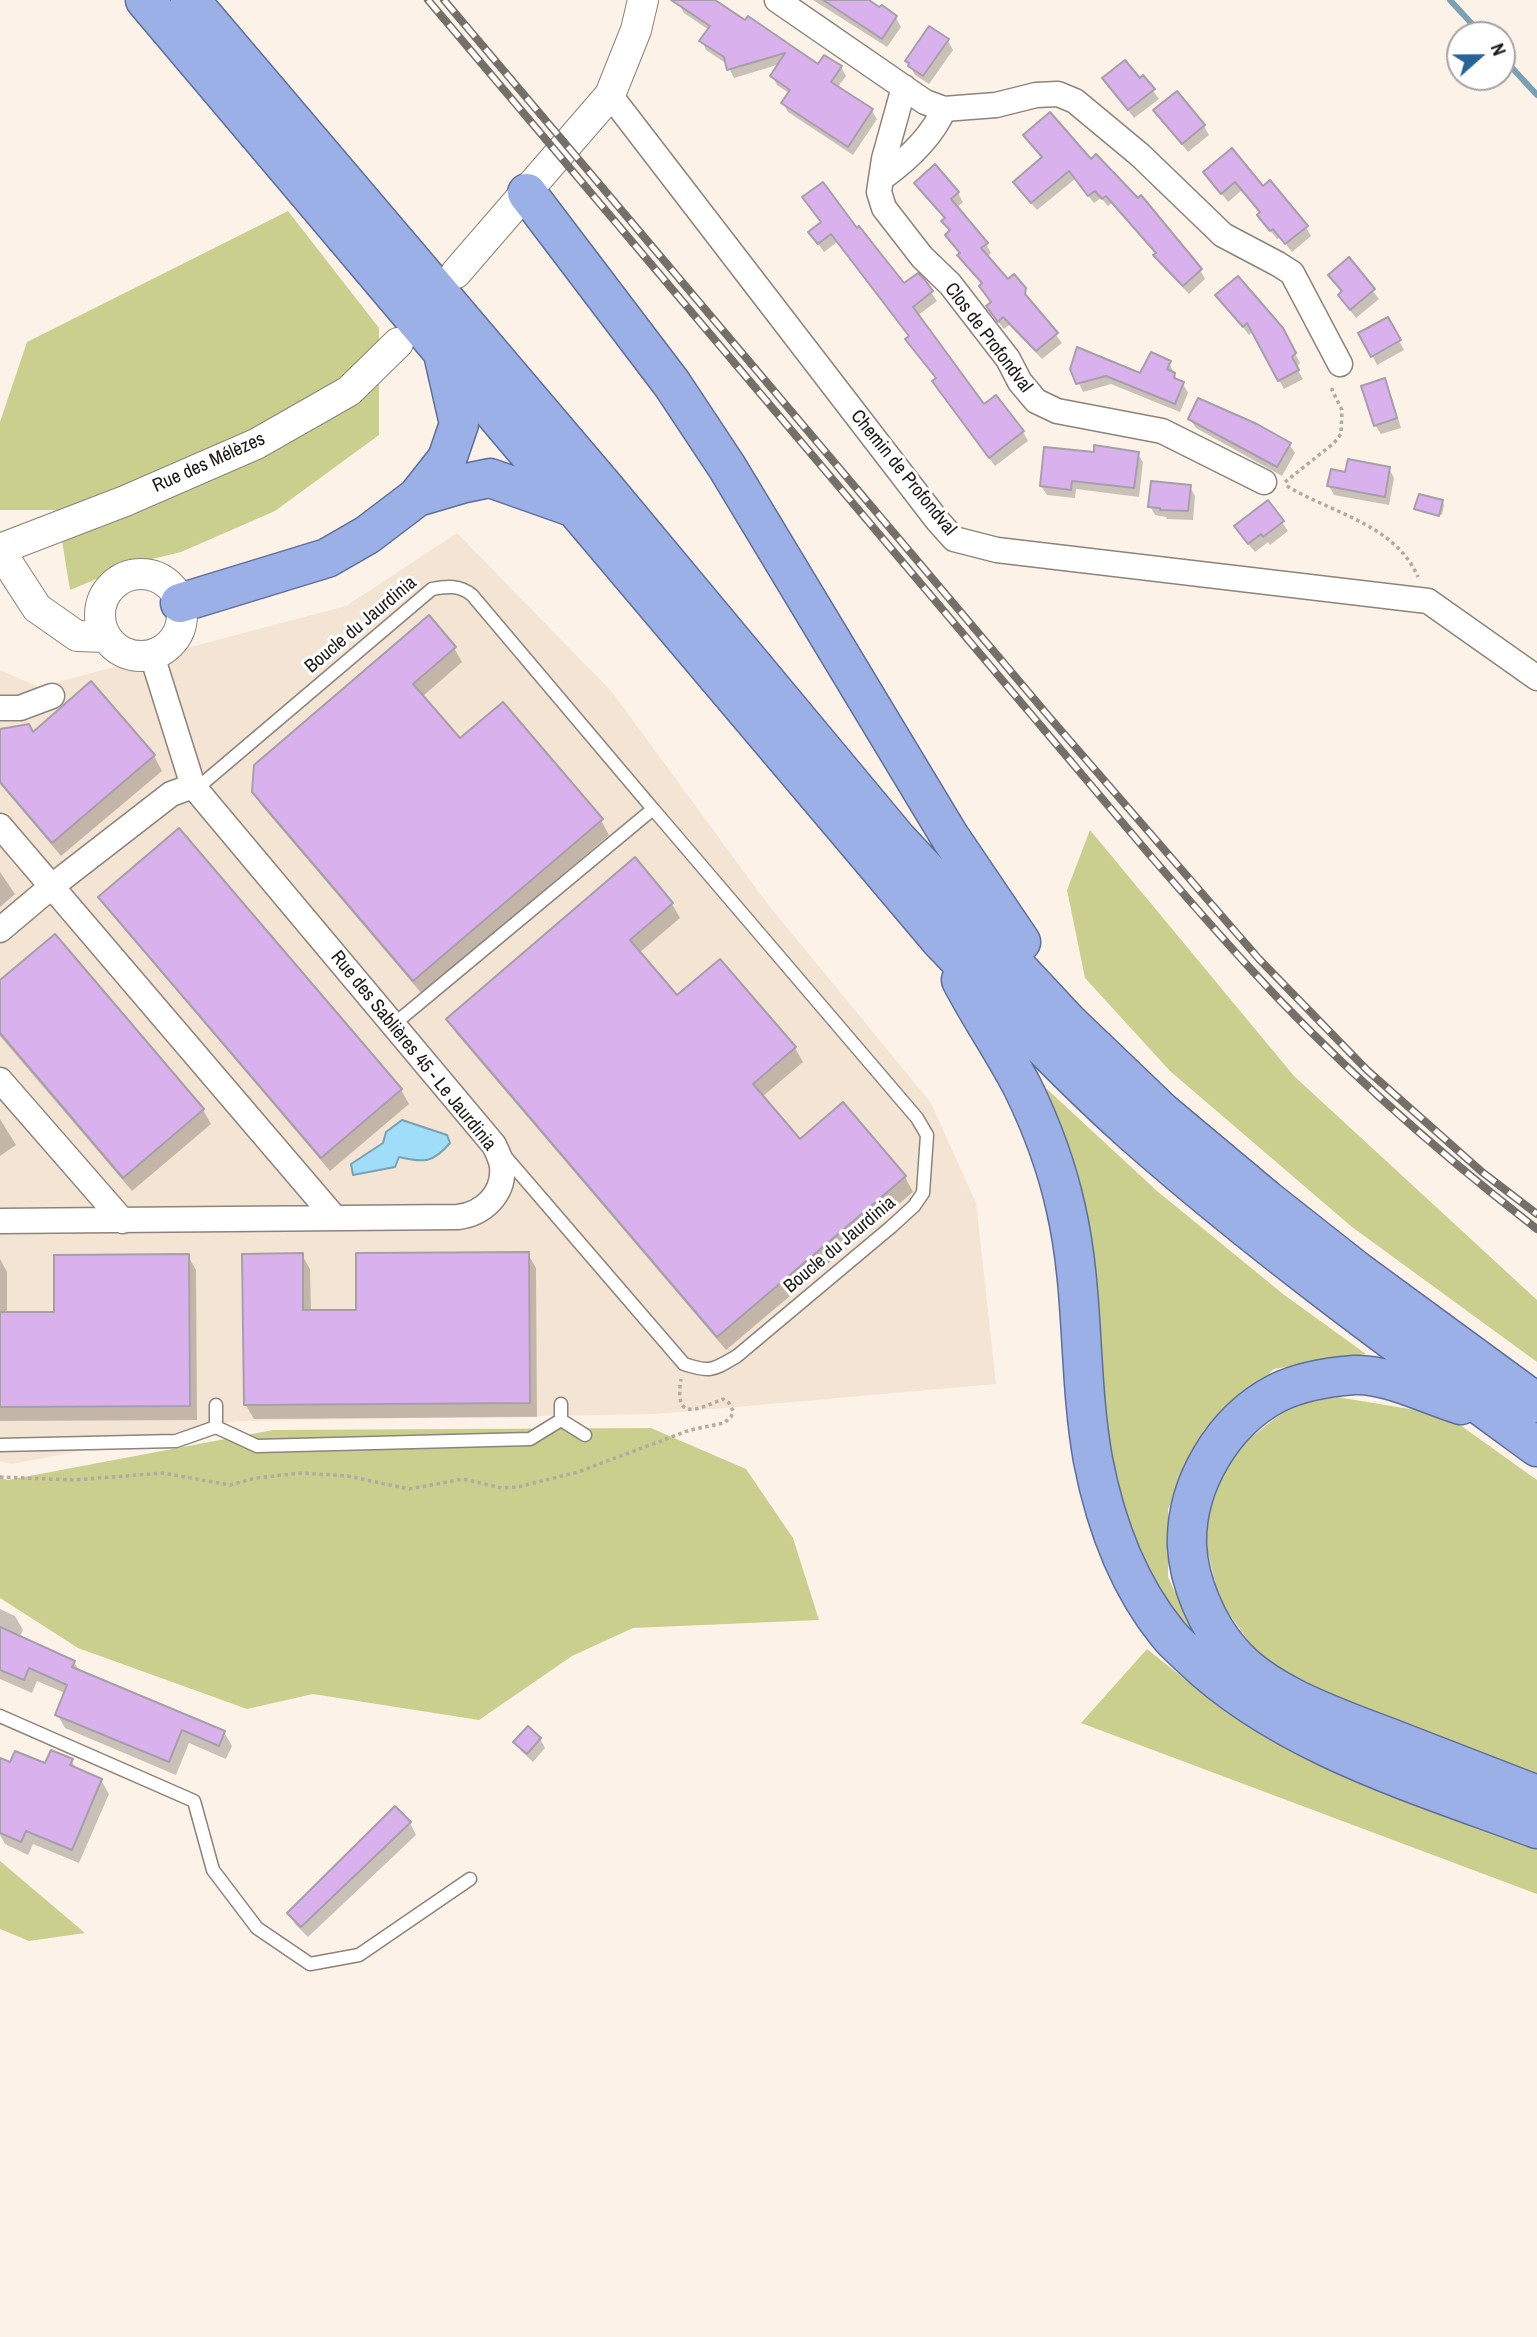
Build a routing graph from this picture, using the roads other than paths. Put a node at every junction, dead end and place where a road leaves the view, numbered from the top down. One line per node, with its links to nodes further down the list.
1 (145, 0): 12 (highway)
2 (190, 0): 32 (highway)
3 (643, 0): 6 (street)
4 (777, 0): 5 (street)
5 (904, 87): 7 (street); 8 (street, Clos de Profondval)
6 (610, 95): 9 (street); 23 (street, Chemin de Profondval)
7 (944, 109): 8 (street); 13 (street)
8 (882, 177): 14 (street, Clos de Profondval)
9 (527, 193): 10 (street); 32 (highway)
10 (456, 273)
11 (398, 343): 17 (street, Rue des Mélèzes)
12 (442, 349): 15 (highway); 16 (highway)
13 (1340, 365)
14 (1264, 482)
15 (417, 497): 16 (highway); 18 (highway)
16 (577, 509): 31 (highway)
17 (0, 550): 20 (street)
18 (180, 603): 19 (street); 22 (street)
19 (101, 607): 20 (street); 21 (street)
20 (56, 621): 21 (street)
21 (106, 637): 22 (street)
22 (155, 654): 26 (street, Rue des Sablières 45 - Le Jaurdinia)
23 (1537, 678)
24 (52, 696): 25 (street)
25 (0, 708)
26 (194, 788): 27 (lane, Boucle du Jaurdinia); 29 (street); 33 (street, Rue des Sablières 45 - Le Jaurdinia)
27 (653, 809): 33 (lane); 35 (lane, Boucle du Jaurdinia)
28 (0, 826): 29 (street)
29 (51, 887): 30 (street); 36 (street)
30 (0, 930)
31 (942, 941): 42 (highway); 50 (highway)
32 (1068, 1022): 39 (highway)
33 (393, 1025): 35 (street, Rue des Sablières 45 - Le Jaurdinia)
34 (0, 1080): 38 (street)
35 (494, 1144): 36 (street, Rue des Sablières 45 - Le Jaurdinia)
36 (335, 1218): 38 (street, Rue des Sablières 45 - Le Jaurdinia)
37 (0, 1221): 38 (street, Rue des Sablières 45 - Le Jaurdinia)
38 (123, 1221)
39 (1537, 1403)
40 (561, 1404): 43 (lane)
41 (216, 1405): 44 (lane)
42 (1491, 1413): 47 (highway); 49 (highway)
43 (561, 1419): 44 (lane); 45 (lane)
44 (216, 1427): 46 (lane)
45 (585, 1435)
46 (0, 1445)
47 (1537, 1447)
48 (0, 1716): 51 (lane)
49 (1537, 1795)
50 (1537, 1829)
51 (470, 1879)

